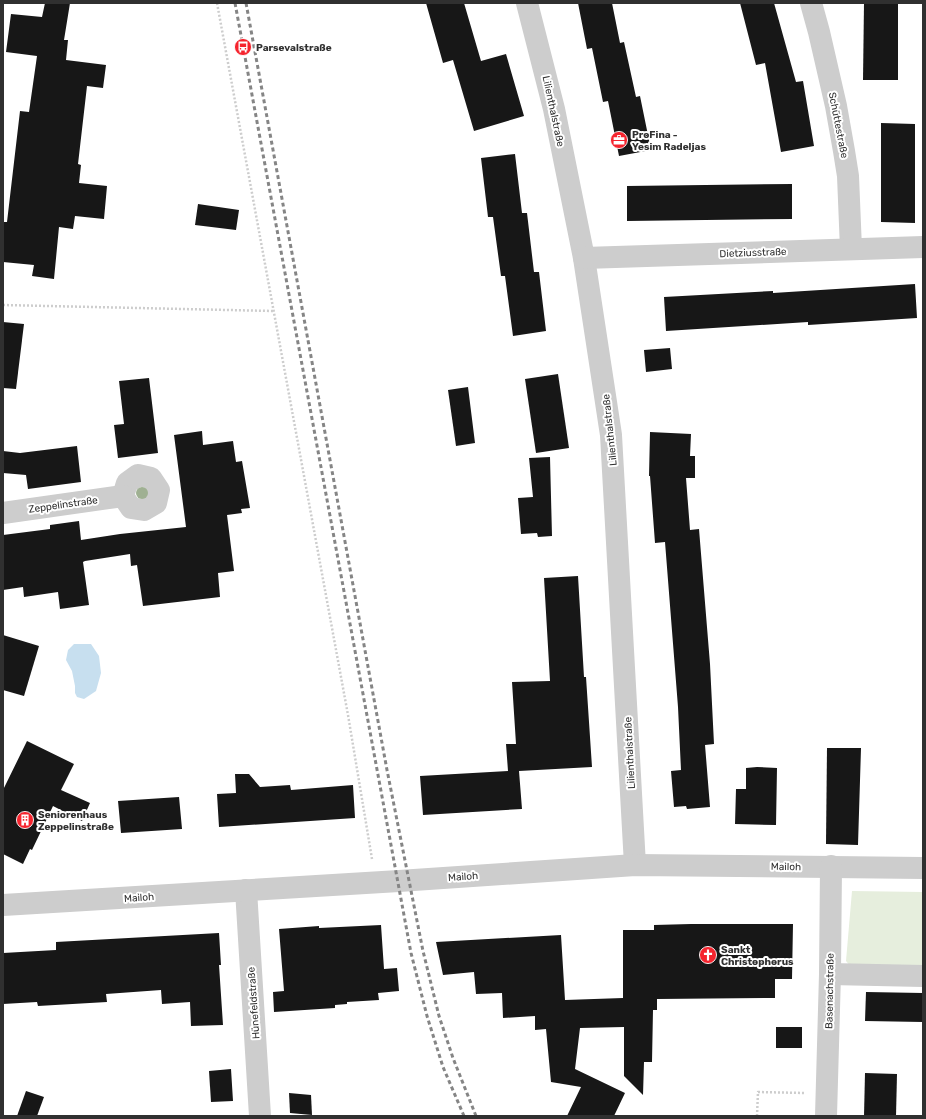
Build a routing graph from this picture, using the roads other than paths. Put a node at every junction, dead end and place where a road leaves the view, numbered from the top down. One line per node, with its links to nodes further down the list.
1 (528, 3): 5 (street, Lilienthalstraße)
2 (811, 3): 4 (street, Schüttestraße)
3 (923, 247): 4 (street, Dietziusstraße)
4 (851, 249): 5 (street, Dietziusstraße)
5 (584, 258): 8 (street, Lilienthalstraße)
6 (123, 496): 7 (street, Zeppelinstraße)
7 (3, 513)
8 (635, 865): 9 (street, Mailoh); 11 (street, Mailoh)
9 (831, 866): 10 (street, Mailoh); 13 (street, Basenachstraße)
10 (923, 868)
11 (246, 890): 12 (street, Mailoh); 15 (street, Hünefeldstraße)
12 (3, 905)
13 (830, 974): 14 (street); 16 (street, Basenachstraße)
14 (923, 976)
15 (260, 1116)
16 (826, 1116)

